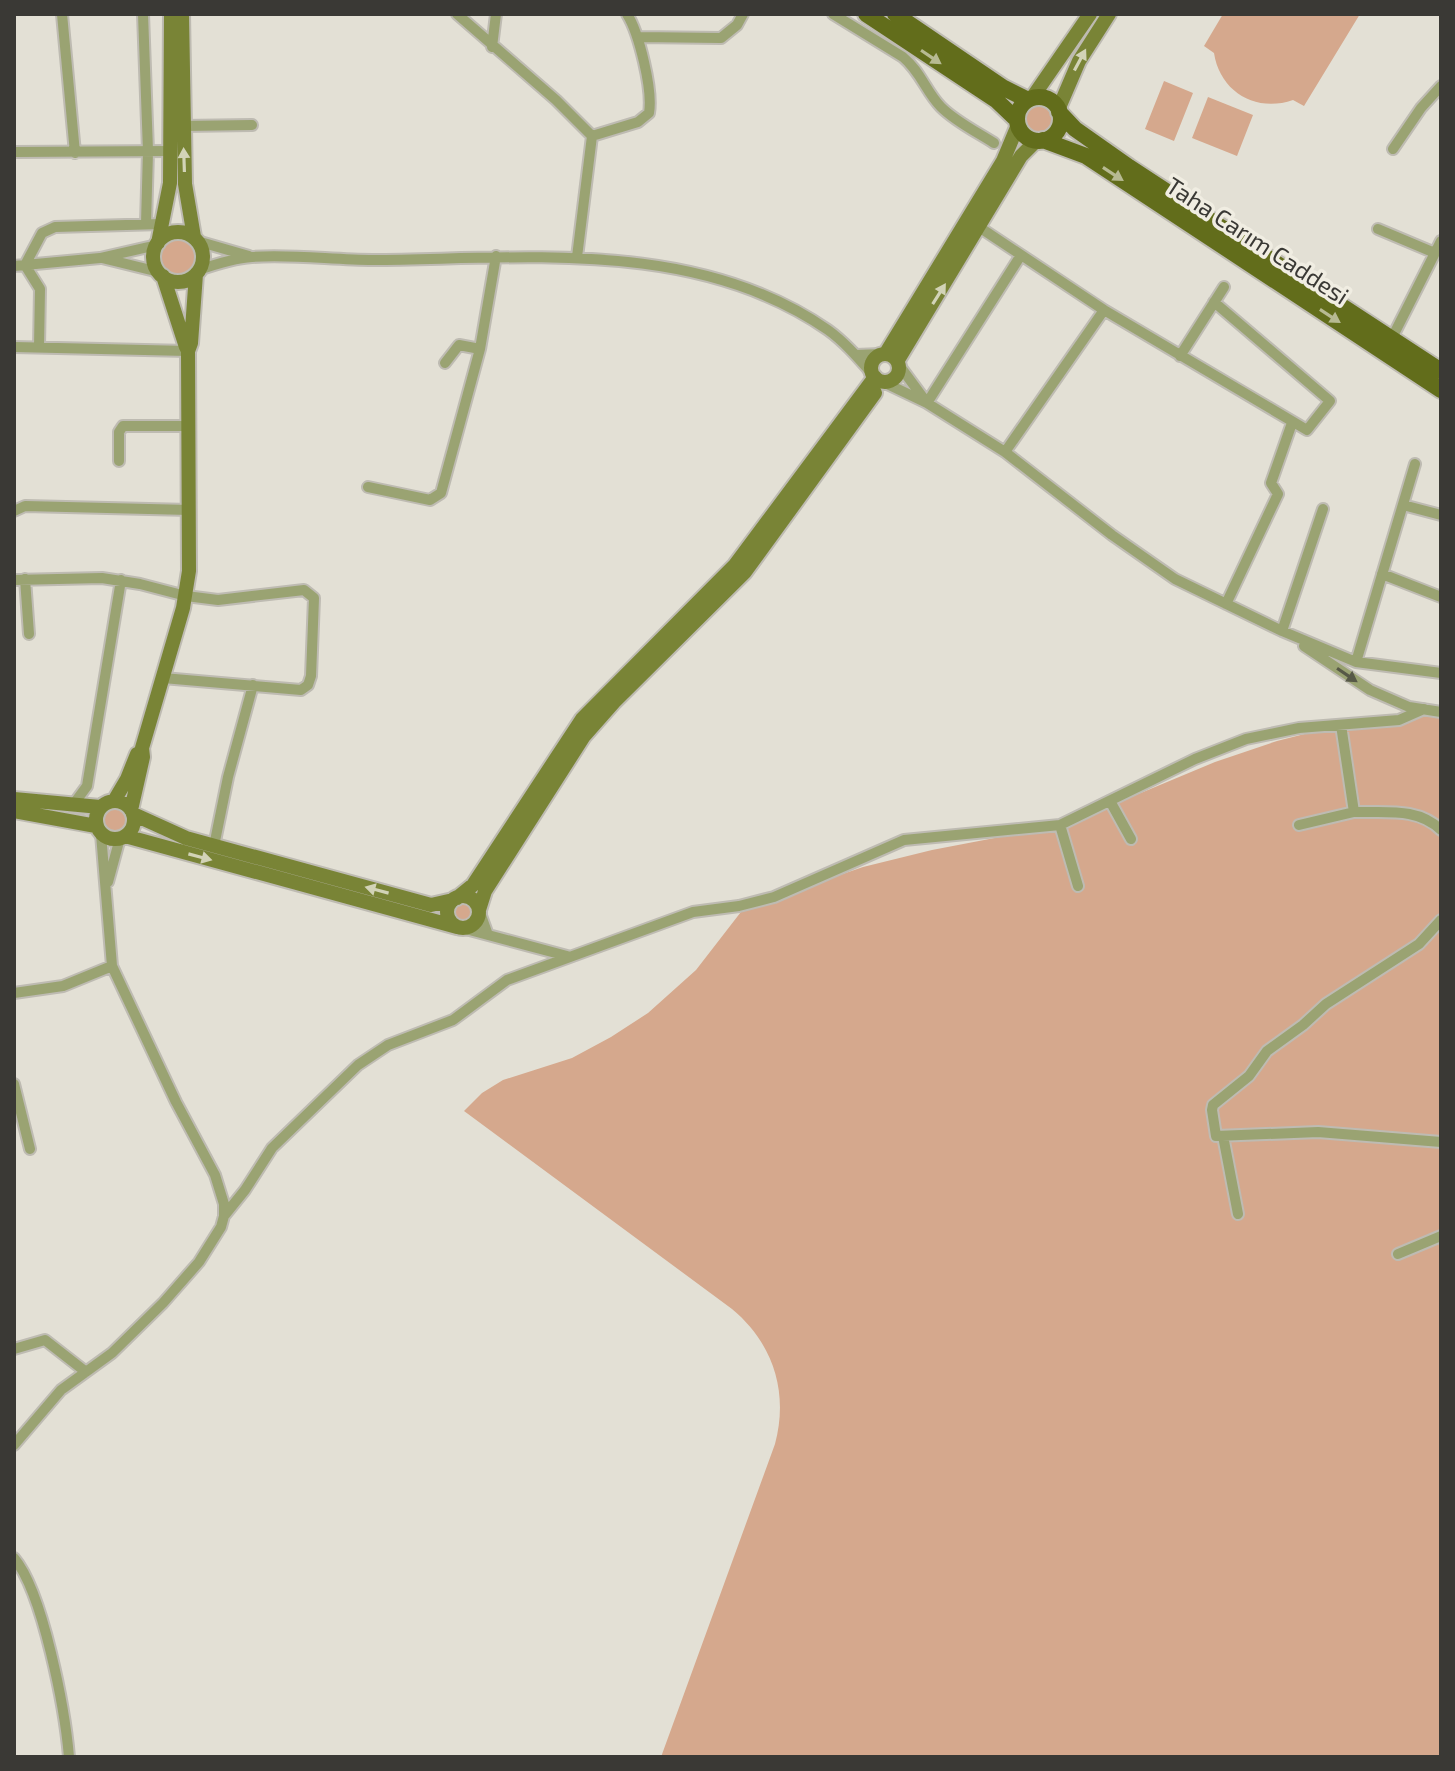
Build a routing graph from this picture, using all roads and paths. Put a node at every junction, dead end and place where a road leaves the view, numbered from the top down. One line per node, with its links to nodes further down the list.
1 (62, 14): 30 (street)
2 (143, 14): 27 (street)
3 (171, 14): 28 (street)
4 (182, 14): 22 (street)
5 (457, 14): 16 (street)
6 (496, 14): 16 (street)
7 (627, 14): 15 (street)
8 (743, 14): 15 (street)
9 (833, 14): 25 (street)
10 (866, 14): 20 (main road, one-way to 20)
11 (895, 14): 14 (main road)
12 (1090, 14): 18 (street)
13 (1109, 14): 19 (street, one-way to 13)
14 (916, 20): 18 (main road)
15 (638, 37): 23 (street)
16 (492, 47): 23 (street)
17 (1441, 86): 26 (street)
18 (1030, 99): 19 (main road); 20 (main road)
19 (1059, 111): 24 (main road); 50 (main road, Taha Carım Caddesi)
20 (1018, 123): 24 (main road); 57 (street)
21 (252, 125): 22 (street)
22 (183, 126): 35 (street, one-way to 22)
23 (592, 136): 41 (street)
24 (1040, 140): 33 (street); 61 (main road, Taha Carım Caddesi, one-way to 61)
25 (994, 143)
26 (1393, 149)
27 (148, 151): 28 (street); 30 (street); 31 (street)
28 (171, 151): 32 (street)
29 (14, 152): 30 (street)
30 (75, 153)
31 (146, 224): 32 (street); 44 (street)
32 (162, 224): 37 (street)
33 (979, 227): 38 (street); 57 (street, one-way to 33)
34 (1378, 229): 43 (street)
35 (196, 239): 37 (street); 40 (street); 45 (street)
36 (1441, 241): 43 (street)
37 (157, 244): 42 (street); 46 (street)
38 (1021, 255): 49 (street); 62 (street)
39 (496, 256): 40 (street); 41 (street); 53 (street)
40 (251, 257): 45 (street)
41 (577, 257): 55 (street)
42 (100, 258): 44 (street); 46 (street)
43 (1435, 261): 50 (street)
44 (20, 266): 52 (street)
45 (197, 272): 46 (street); 54 (street)
46 (161, 274): 54 (street)
47 (1224, 287): 48 (street)
48 (1214, 302): 56 (street); 63 (street)
49 (1104, 310): 56 (street); 65 (street)
50 (1392, 338): 59 (main road, Taha Carım Caddesi)
51 (14, 347): 52 (street)
52 (39, 347): 54 (street)
53 (480, 349): 58 (street); 68 (street)
54 (188, 351): 64 (street)
55 (856, 355): 57 (street); 60 (street)
56 (1180, 356): 63 (street)
57 (891, 358): 60 (street); 60 (street); 62 (street)
58 (445, 363)
59 (1441, 371)
60 (879, 380): 62 (street); 106 (street); 107 (street)
61 (1441, 390)
62 (927, 403): 65 (street)
63 (1292, 423): 79 (street)
64 (190, 426): 66 (street); 71 (street)
65 (1005, 452): 79 (street)
66 (119, 461)
67 (1415, 464): 69 (street)
68 (368, 487)
69 (1403, 505): 73 (street); 74 (street)
70 (1323, 509): 80 (street)
71 (190, 510): 72 (street); 77 (street)
72 (14, 511)
73 (1441, 515)
74 (1382, 574): 78 (street); 82 (street)
75 (20, 580): 76 (street); 81 (street)
76 (121, 580): 77 (street); 93 (street)
77 (186, 596): 84 (street); 85 (street)
78 (1441, 597)
79 (1226, 604): 80 (street)
80 (1282, 631): 82 (street); 86 (street, one-way to 86)
81 (29, 634)
82 (1356, 662): 83 (street)
83 (1441, 673)
84 (163, 678): 85 (street); 89 (street)
85 (253, 685): 103 (street)
86 (1424, 709): 87 (street); 88 (street)
87 (1441, 712)
88 (1341, 725): 91 (street); 96 (street)
89 (142, 748): 92 (street); 95 (street)
90 (14, 799): 93 (street)
91 (1110, 801): 97 (street); 102 (street)
92 (107, 804): 93 (street); 95 (street); 99 (street)
93 (73, 805)
94 (14, 811): 99 (street)
95 (132, 812): 101 (street); 103 (street)
96 (1354, 812): 98 (street); 100 (street)
97 (1060, 825): 104 (street); 111 (street)
98 (1299, 825)
99 (99, 830): 101 (street); 105 (street)
100 (1441, 830)
101 (123, 837): 105 (street); 109 (street, one-way to 109)
102 (1131, 839)
103 (214, 846): 106 (street, one-way to 103)
104 (1078, 886)
105 (106, 892): 112 (street)
106 (455, 899): 107 (street); 109 (street)
107 (479, 910): 109 (street); 110 (street)
108 (1441, 920): 115 (street)
109 (459, 928): 110 (street)
110 (488, 935): 111 (street)
111 (567, 956): 119 (street)
112 (112, 966): 113 (street); 119 (street)
113 (14, 993)
114 (14, 1084): 117 (street)
115 (1223, 1136): 116 (street); 118 (street)
116 (1441, 1142)
117 (30, 1149)
118 (1238, 1214)
119 (224, 1216): 123 (street)
120 (1441, 1236): 121 (street)
121 (1398, 1254)
122 (14, 1349): 123 (street)
123 (86, 1372): 124 (street)
124 (14, 1445)
125 (14, 1558): 126 (street)
126 (69, 1757)

